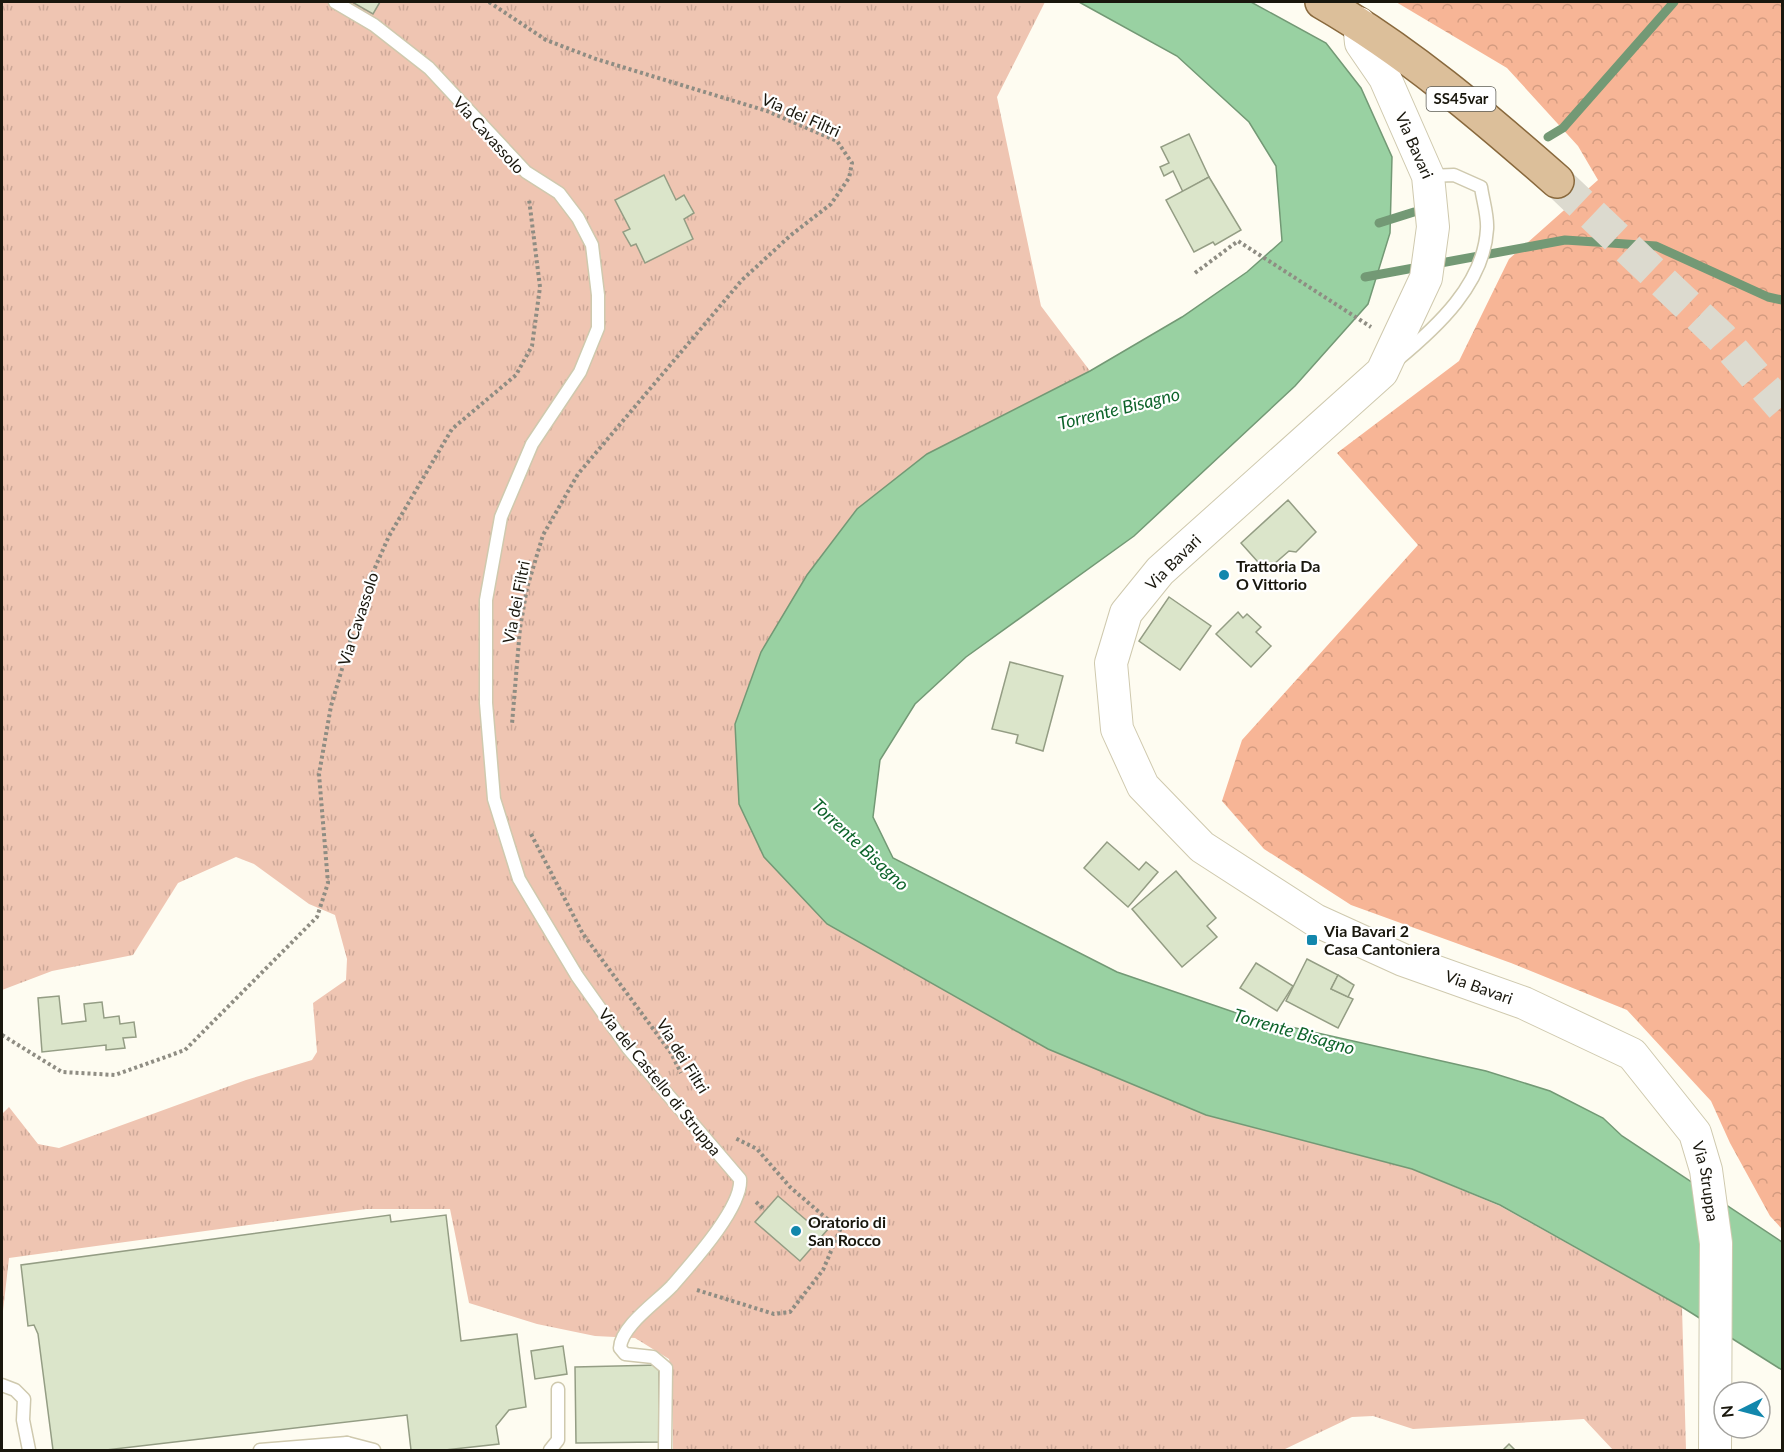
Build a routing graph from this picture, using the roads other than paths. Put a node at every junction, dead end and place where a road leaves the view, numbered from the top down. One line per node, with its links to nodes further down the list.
1 (335, 2): 4 (lane, Via Cavassolo)
2 (1322, 2): 3 (main road)
3 (1359, 23): 5 (street, Via Bavari); 6 (main road, SS45var)
4 (526, 172): 16 (lane, Via del Castello di Struppa)
5 (1428, 176): 7 (street, Via Bavari); 7 (lane)
6 (1557, 181)
7 (1382, 372): 8 (street, Via Bavari)
8 (1524, 1003): 17 (street, Via Struppa)
9 (2, 1385): 12 (lane)
10 (558, 1389): 15 (lane)
11 (347, 1447): 13 (lane); 14 (lane)
12 (29, 1450)
13 (260, 1450)
14 (374, 1450)
15 (550, 1450)
16 (665, 1450)
17 (1715, 1450)

